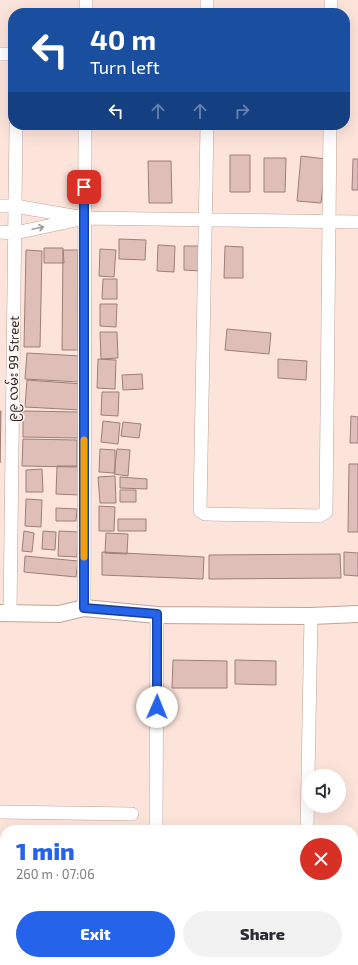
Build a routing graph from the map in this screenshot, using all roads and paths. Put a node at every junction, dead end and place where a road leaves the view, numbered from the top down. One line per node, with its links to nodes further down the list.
1 (16, 130): 6 (street, ၉၉ လမ်း 99 Street)
2 (85, 130): 7 (street)
3 (206, 130): 8 (street)
4 (330, 130): 9 (street)
5 (0, 206): 6 (street)
6 (15, 206): 7 (street); 12 (street, ၉၉ လမ်း 99 Street)
7 (84, 218): 8 (street); 12 (street, one-way to 7); 15 (street)
8 (206, 220): 9 (street); 9 (street)
9 (330, 221): 10 (street)
10 (358, 222)
11 (0, 232): 12 (street)
12 (15, 233): 13 (street, ၉၉ လမ်း 99 Street)
13 (7, 361): 14 (street, ၉၉ လမ်း 99 Street)
14 (6, 474): 16 (street, ၉၉ လမ်း 99 Street)
15 (84, 608): 16 (street); 17 (street)
16 (5, 614)
17 (157, 614): 19 (street); 22 (street)
18 (358, 614): 19 (street)
19 (311, 616): 23 (street)
20 (0, 812): 21 (street)
21 (132, 814)
22 (156, 825)
23 (307, 825)

